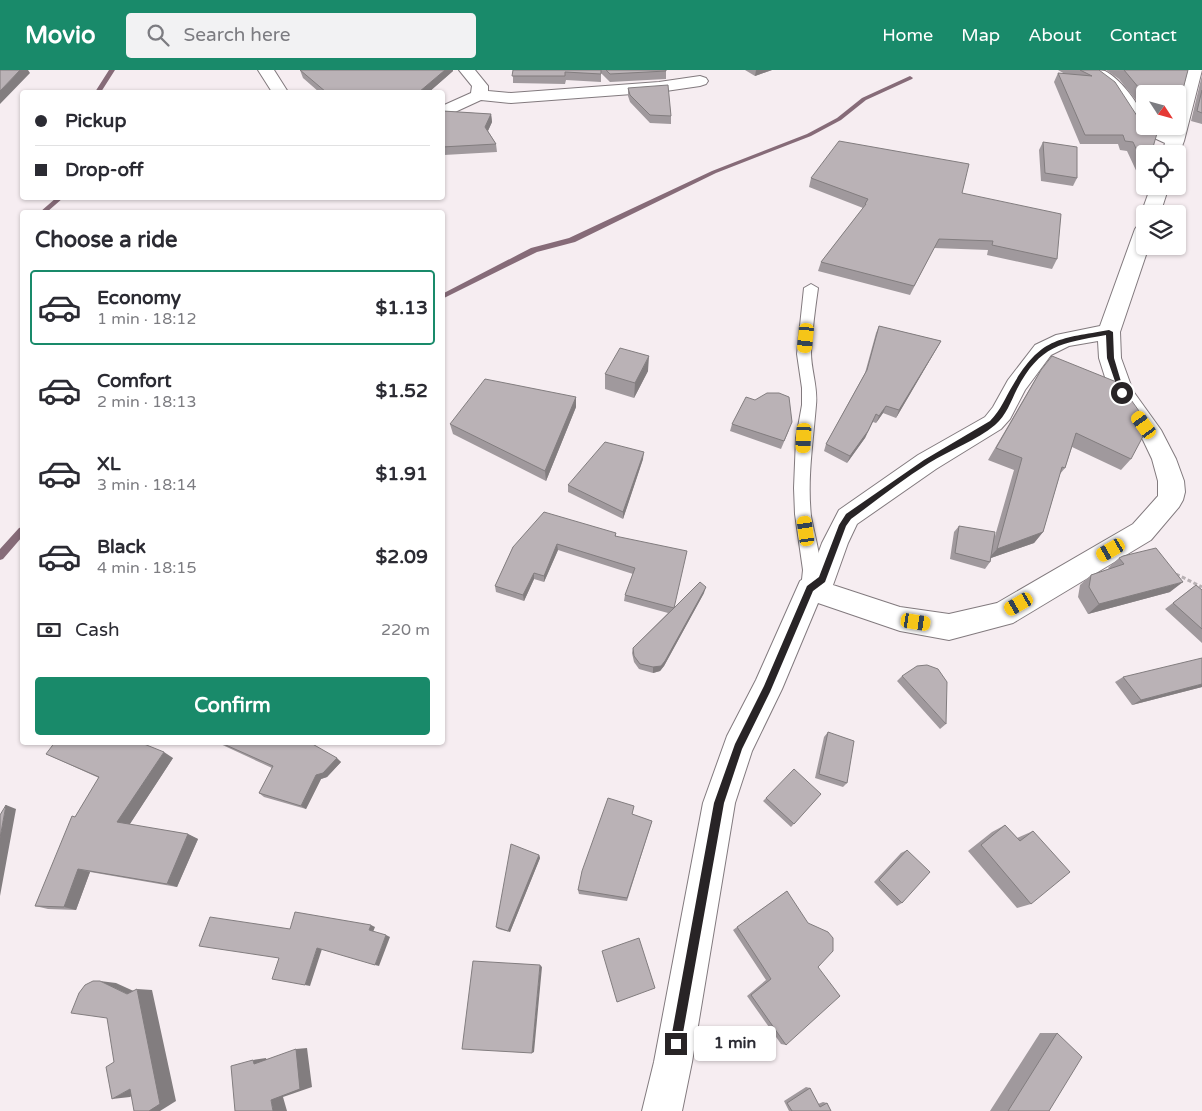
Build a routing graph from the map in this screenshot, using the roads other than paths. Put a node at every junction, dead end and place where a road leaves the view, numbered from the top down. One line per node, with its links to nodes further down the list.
1 (266, 70): 6 (street)
2 (468, 70): 7 (street)
3 (1094, 70): 9 (street)
4 (1195, 70): 10 (street)
5 (700, 81): 7 (street)
6 (279, 90)
7 (479, 96): 8 (street)
8 (445, 112)
9 (1169, 145)
10 (1174, 145)
11 (1136, 255): 13 (street)
12 (811, 288): 14 (lane)
13 (1109, 332): 14 (street); 14 (street)
14 (810, 589): 15 (street)
15 (662, 1111)

